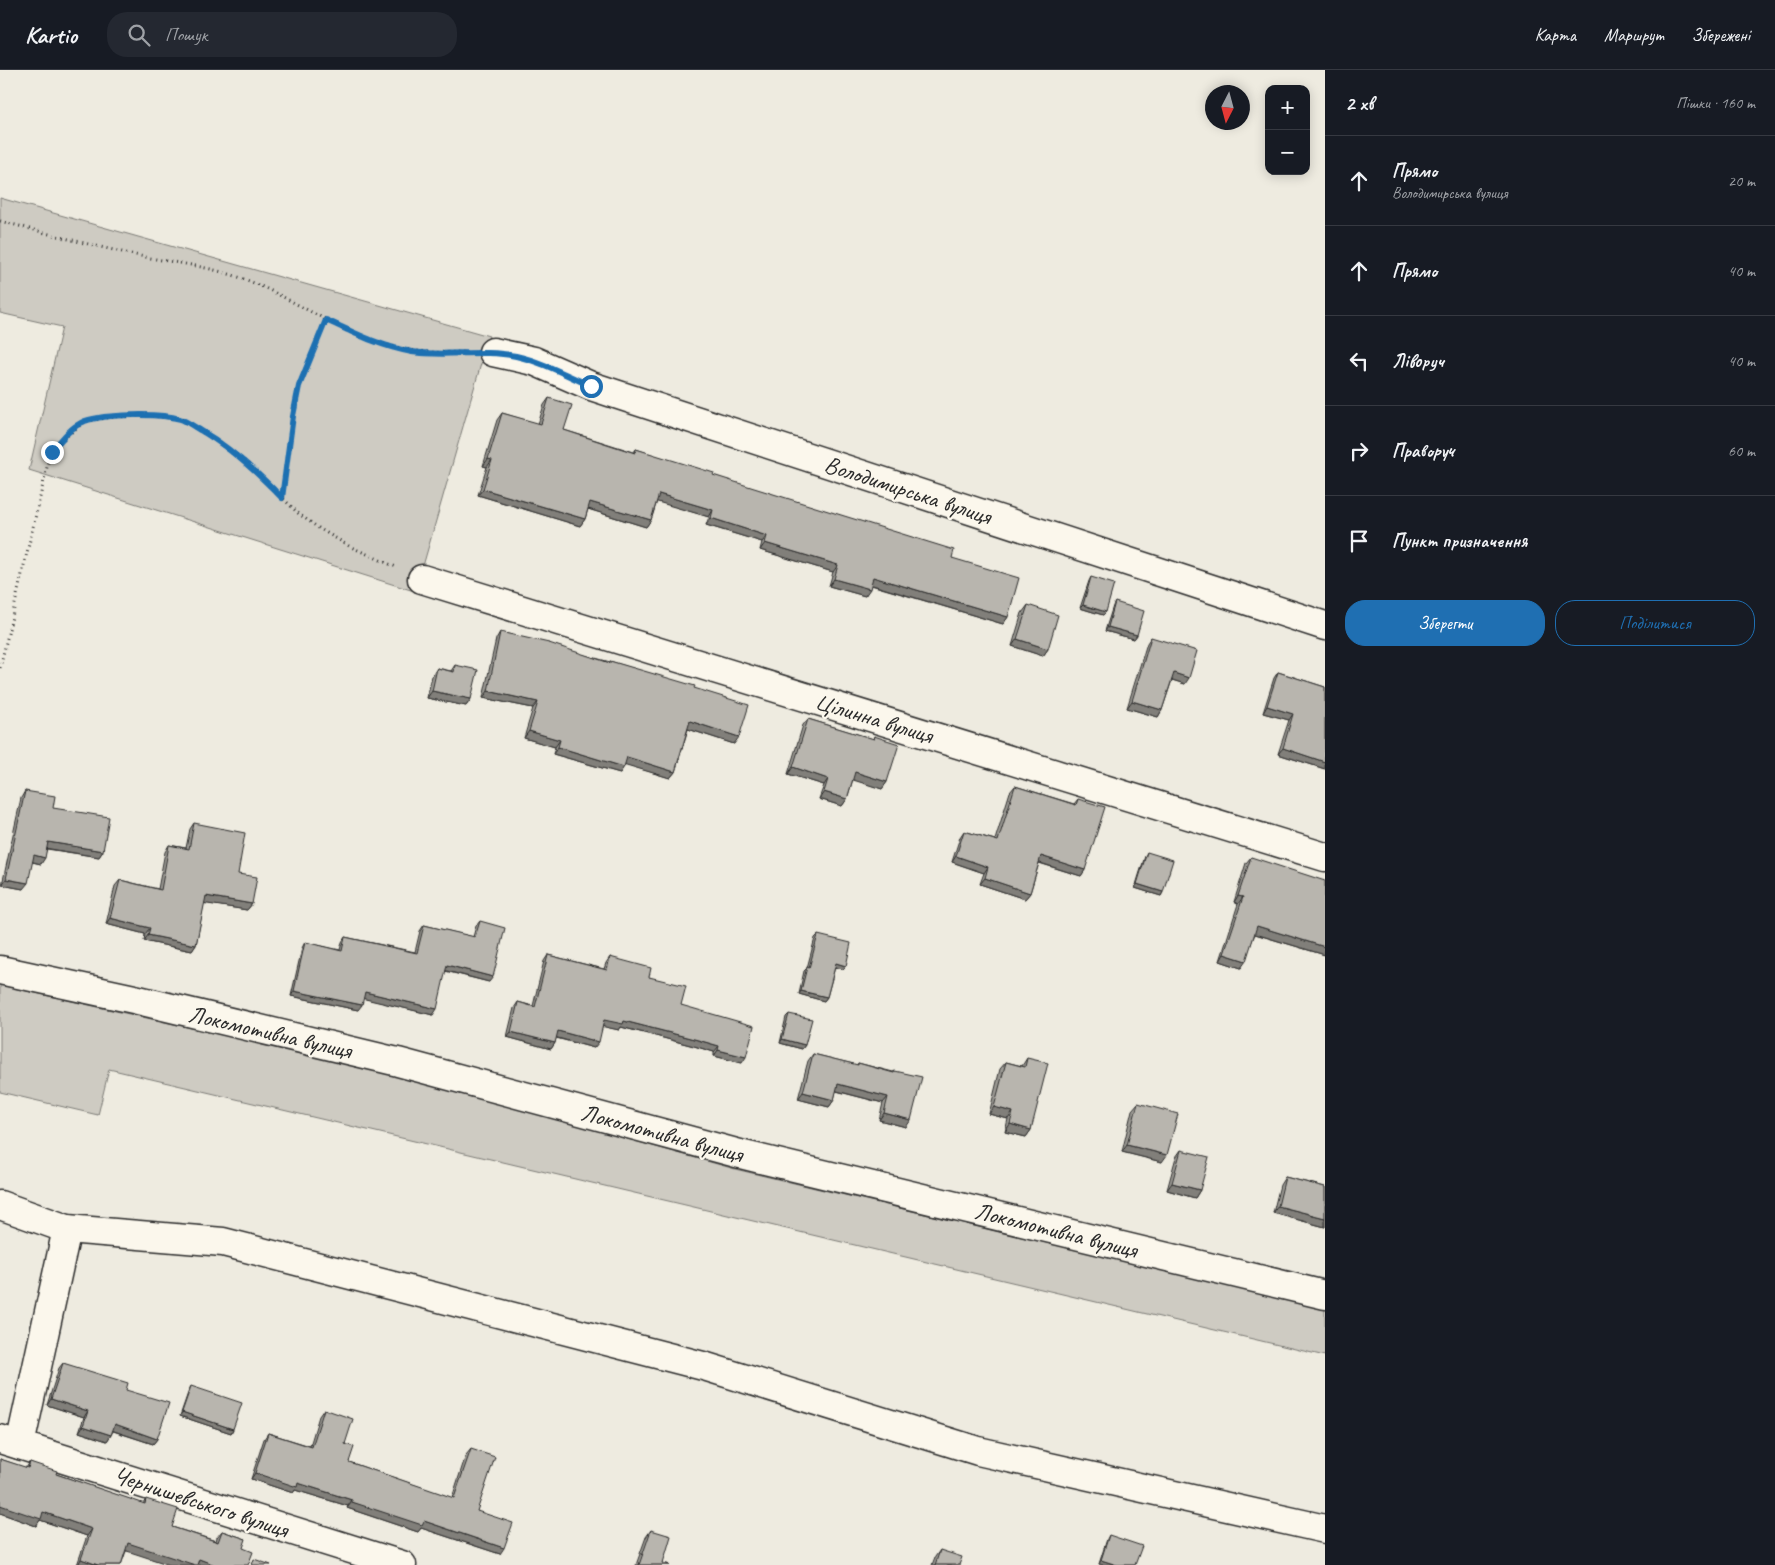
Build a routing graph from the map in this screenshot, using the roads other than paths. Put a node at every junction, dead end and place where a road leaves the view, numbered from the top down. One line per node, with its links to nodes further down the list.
1 (493, 352): 3 (street, Володимирська вулиця)
2 (422, 579): 4 (street, Цілинна вулиця)
3 (1325, 626)
4 (1325, 857)
5 (0, 970): 8 (street, Локомотивна вулиця)
6 (0, 1205): 7 (street)
7 (66, 1229): 9 (street); 10 (street)
8 (1325, 1295)
9 (10, 1442): 11 (street, Чернишевського вулиця)
10 (1325, 1529)
11 (402, 1565)

